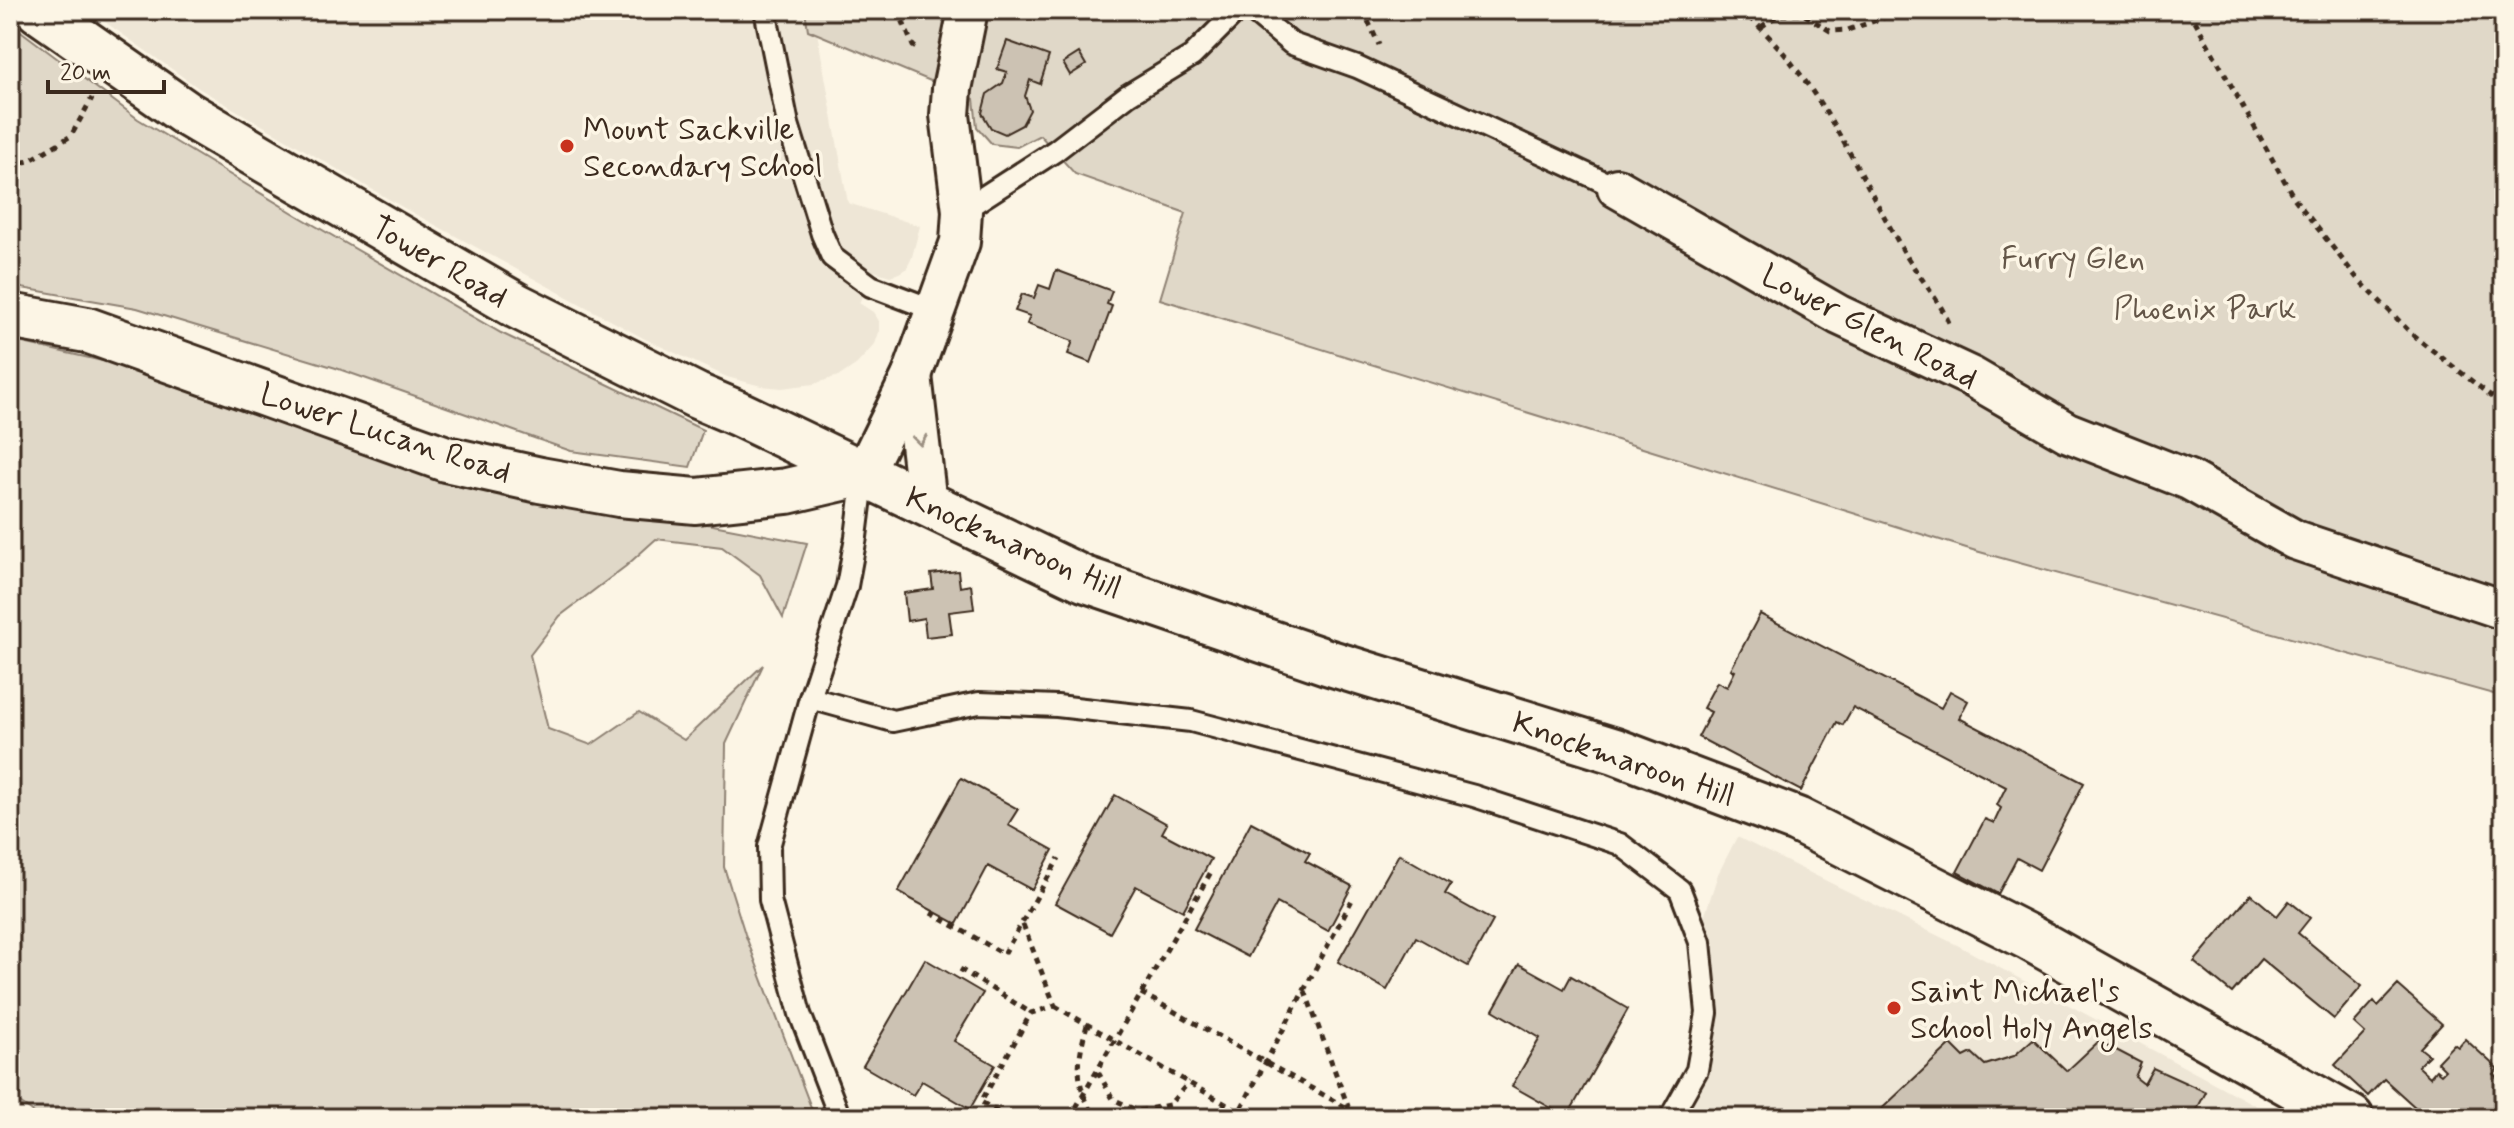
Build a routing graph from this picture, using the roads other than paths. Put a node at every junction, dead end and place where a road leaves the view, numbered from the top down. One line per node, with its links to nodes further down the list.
1 (38, 10): 11 (street, Tower Road)
2 (765, 10): 8 (lane)
3 (968, 10): 7 (street)
4 (1238, 10): 7 (lane)
5 (1251, 10): 6 (lane, Lower Glen Road)
6 (1617, 188): 13 (street, Lower Glen Road)
7 (962, 211): 8 (street)
8 (934, 310): 10 (street)
9 (10, 316): 11 (street, Lower Lucan Road)
10 (912, 375): 11 (street); 12 (street, one-way to 12)
11 (864, 473): 12 (street, Knockmaroon Hill); 14 (lane)
12 (927, 504): 17 (street, Knockmaroon Hill)
13 (2504, 610)
14 (810, 698): 15 (lane); 16 (lane)
15 (840, 1118)
16 (1670, 1118)
17 (2351, 1118)

